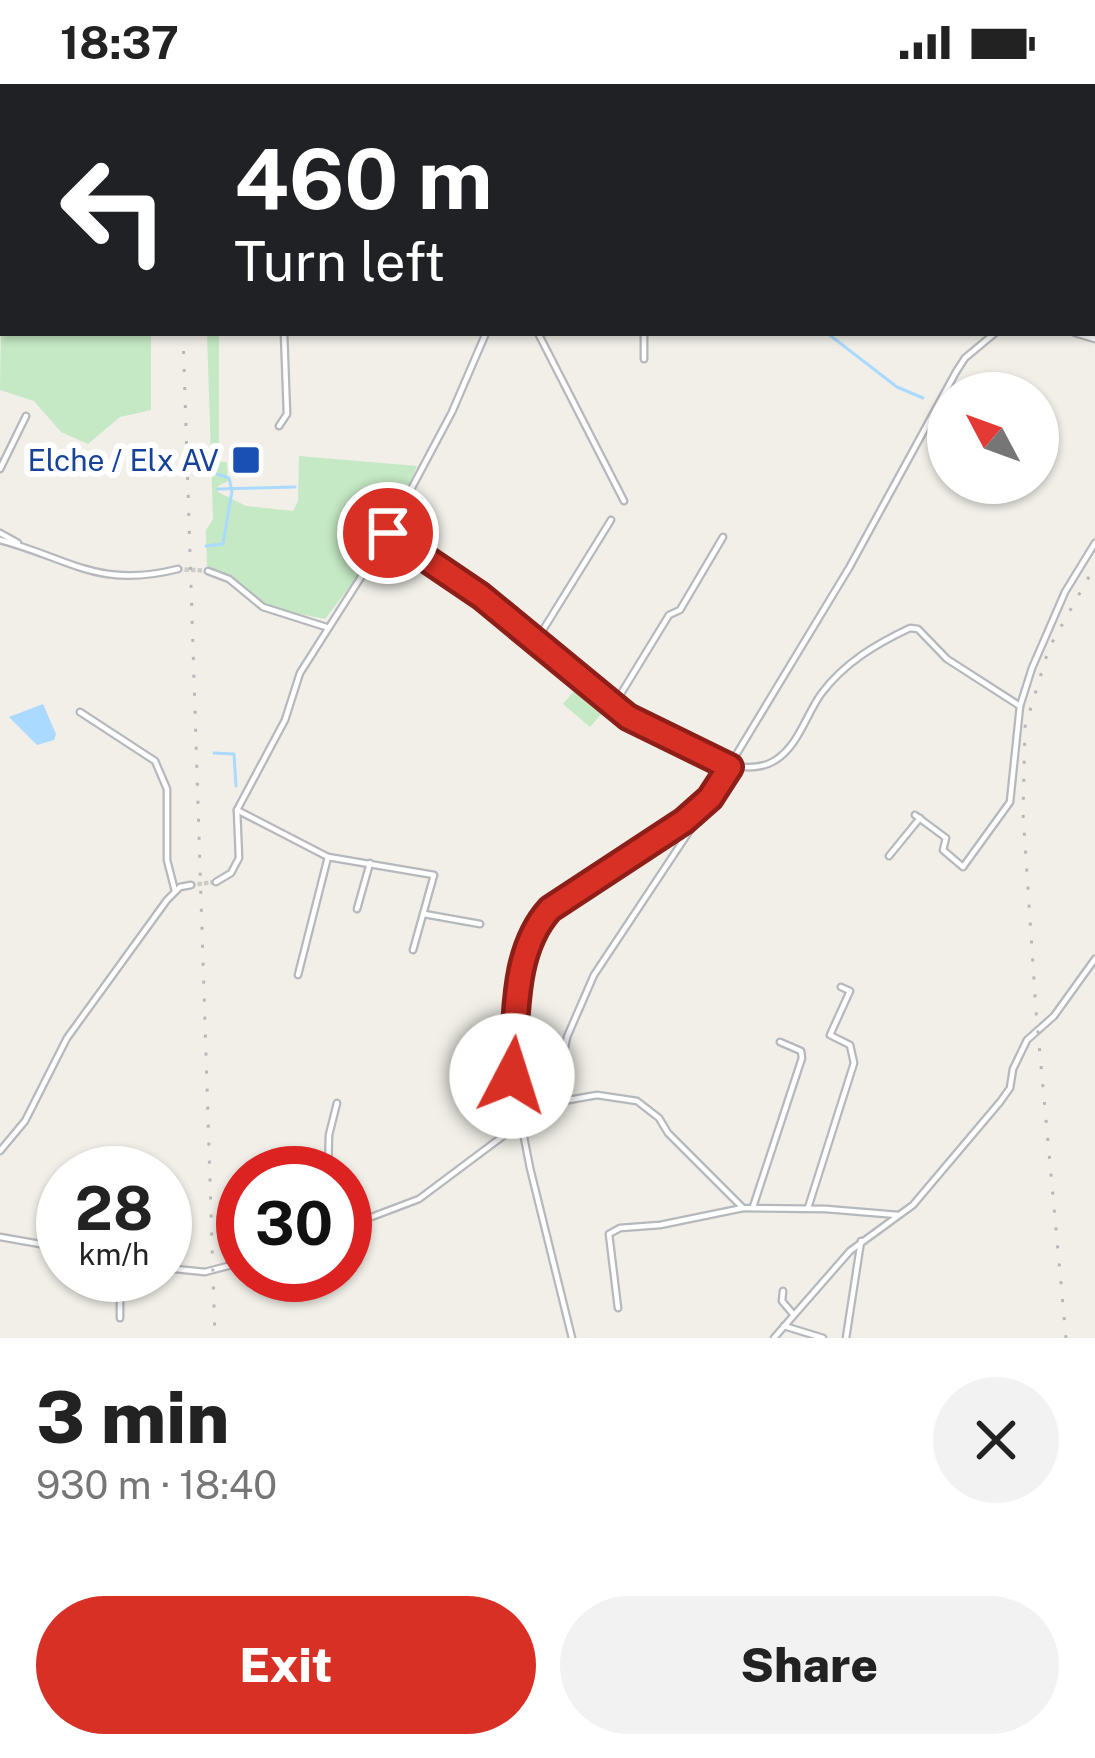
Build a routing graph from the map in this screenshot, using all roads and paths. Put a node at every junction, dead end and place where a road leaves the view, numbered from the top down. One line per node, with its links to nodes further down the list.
1 (284, 336): 8 (street)
2 (485, 336): 12 (street)
3 (540, 336): 10 (street)
4 (644, 336): 6 (street)
5 (991, 336): 23 (street)
6 (644, 359)
7 (26, 416): 9 (street)
8 (279, 426)
9 (0, 469)
10 (624, 501)
11 (611, 520): 19 (street)
12 (388, 533): 18 (street); 19 (street)
13 (0, 537): 16 (street)
14 (723, 537): 20 (street)
15 (1095, 543): 21 (street)
16 (178, 568)
17 (208, 571): 18 (street)
18 (327, 627): 25 (street)
19 (537, 640): 20 (street)
20 (614, 705): 23 (street)
21 (1020, 706): 23 (street); 26 (street)
22 (80, 712): 31 (street)
23 (730, 767): 24 (street)
24 (708, 800): 40 (street); 42 (street)
25 (236, 810): 27 (street); 29 (street)
26 (890, 856)
27 (328, 857): 28 (street); 37 (street)
28 (370, 863): 32 (street); 33 (street)
29 (216, 882)
30 (190, 885): 31 (street)
31 (175, 891): 44 (street)
32 (357, 909)
33 (424, 914): 34 (street); 35 (street)
34 (480, 924)
35 (413, 950)
36 (1094, 961): 48 (street)
37 (298, 976)
38 (841, 986): 47 (street)
39 (780, 1042): 46 (street)
40 (554, 1102): 42 (street); 45 (street)
41 (337, 1103): 43 (street)
42 (521, 1121): 49 (street); 59 (street)
43 (329, 1146)
44 (0, 1151)
45 (743, 1208): 46 (street); 55 (street)
46 (753, 1208): 47 (street)
47 (808, 1208): 48 (street)
48 (898, 1215): 51 (street)
49 (372, 1217)
50 (0, 1237): 52 (street)
51 (861, 1241): 56 (street); 62 (street)
52 (36, 1243)
53 (783, 1291): 56 (street)
54 (120, 1302): 57 (street)
55 (618, 1308)
56 (794, 1314): 58 (street)
57 (120, 1318)
58 (784, 1326): 60 (street); 61 (street)
59 (572, 1338)
60 (774, 1338)
61 (823, 1338)
62 (846, 1338)

